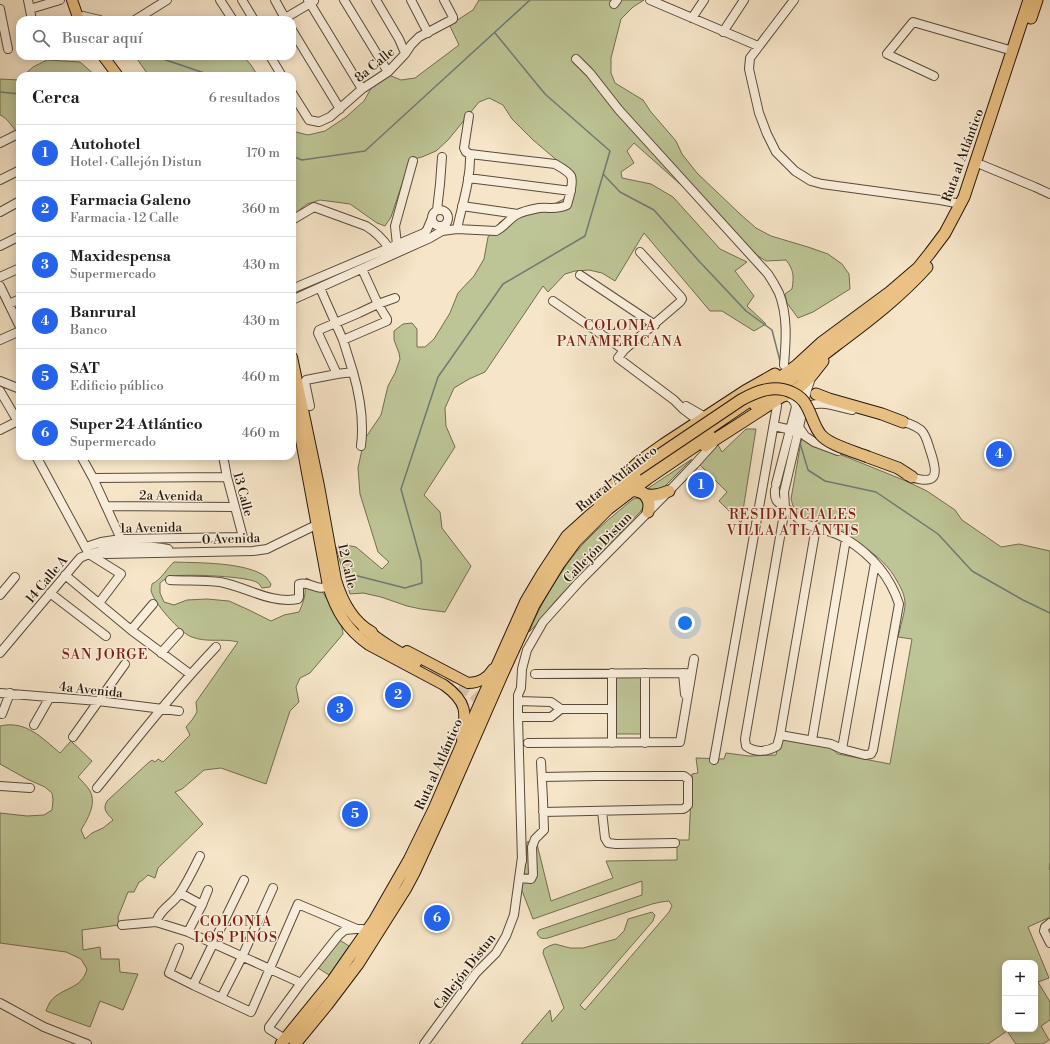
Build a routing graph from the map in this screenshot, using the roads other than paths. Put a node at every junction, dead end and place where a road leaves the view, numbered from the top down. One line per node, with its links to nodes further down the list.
1 (28, 0): 21 (street)
2 (60, 0): 21 (street)
3 (66, 0): 23 (main road)
4 (72, 0): 24 (main road)
5 (167, 0): 25 (street)
6 (220, 0): 26 (street)
7 (242, 0): 27 (street)
8 (276, 0): 28 (street)
9 (344, 0): 45 (street)
10 (376, 0): 37 (street)
11 (411, 0): 32 (street)
12 (444, 0): 32 (street, 8a Calle)
13 (650, 0): 30 (street)
14 (704, 0): 30 (street)
15 (744, 0): 31 (street)
16 (794, 0): 34 (street)
17 (1029, 0): 36 (highway, Ruta al Atlántico)
18 (1037, 0): 56 (highway, Ruta al Atlántico)
19 (311, 1): 29 (street); 47 (street)
20 (0, 9): 35 (street)
21 (30, 9): 22 (street)
22 (31, 16)
23 (75, 16)
24 (76, 16)
25 (141, 16)
26 (230, 16)
27 (252, 16)
28 (283, 16)
29 (288, 16)
30 (692, 18): 31 (street)
31 (722, 32): 34 (street)
32 (428, 33): 37 (street, 8a Calle)
33 (296, 37): 49 (street)
34 (758, 46): 63 (street)
35 (8, 49)
36 (1013, 51): 46 (street); 63 (highway, Ruta al Atlántico)
37 (405, 54): 45 (street, 8a Calle)
38 (576, 59): 102 (street)
39 (99, 60): 42 (main road)
40 (106, 60): 43 (main road)
41 (271, 60): 44 (street)
42 (108, 72)
43 (115, 72)
44 (279, 72)
45 (388, 72): 47 (street, 8a Calle)
46 (934, 76)
47 (362, 89): 49 (street, 8a Calle)
48 (296, 99): 49 (street, 8a Calle)
49 (340, 109)
50 (469, 116): 53 (street)
51 (16, 136): 52 (street)
52 (0, 143)
53 (470, 154): 58 (street); 60 (street)
54 (442, 157): 65 (street)
55 (413, 161): 74 (street)
56 (982, 165): 61 (street); 99 (highway, Ruta al Atlántico)
57 (16, 172): 59 (street)
58 (468, 178): 60 (street); 64 (street)
59 (0, 180)
60 (570, 191): 67 (street)
61 (1050, 194)
62 (16, 203): 66 (street)
63 (961, 204): 78 (highway, Ruta al Atlántico)
64 (462, 206): 67 (street); 71 (street)
65 (437, 210): 69 (street); 70 (street)
66 (0, 212)
67 (518, 214): 71 (street)
68 (296, 218): 76 (street)
69 (432, 218): 70 (street); 74 (street)
70 (446, 222): 72 (street)
71 (457, 229): 72 (street)
72 (442, 231): 79 (street)
73 (16, 238): 75 (street)
74 (397, 244): 76 (street)
75 (0, 246)
76 (389, 248): 84 (street)
77 (640, 252): 94 (street)
78 (918, 268): 98 (highway, Ruta al Atlántico); 101 (highway)
79 (362, 269): 85 (street); 91 (street)
80 (16, 270): 82 (street)
81 (580, 275): 94 (street)
82 (0, 277)
83 (0, 286): 90 (street)
84 (296, 287)
85 (320, 288): 86 (street); 93 (street)
86 (296, 298)
87 (395, 298): 91 (street)
88 (16, 301): 90 (street)
89 (553, 301): 100 (street)
90 (9, 304): 92 (street)
91 (378, 304): 93 (street); 97 (street)
92 (16, 319)
93 (336, 323): 97 (street); 104 (street)
94 (655, 325): 100 (street)
95 (16, 333): 96 (street)
96 (0, 340)
97 (343, 340): 103 (street)
98 (821, 343): 117 (highway); 144 (highway, Ruta al Atlántico)
99 (838, 344): 105 (highway); 132 (highway, Ruta al Atlántico)
100 (624, 350): 117 (street)
101 (811, 361)
102 (784, 365)
103 (353, 372): 104 (street); 124 (street)
104 (337, 374): 113 (street)
105 (812, 375): 110 (street); 111 (highway)
106 (296, 380): 142 (main road, 12 Calle)
107 (0, 381): 108 (street)
108 (16, 387)
109 (0, 391): 115 (street)
110 (811, 392): 112 (street); 114 (street); 118 (highway)
111 (780, 401): 120 (street); 122 (street); 123 (highway)
112 (823, 404): 114 (street); 118 (street)
113 (310, 406)
114 (802, 411): 122 (street)
115 (16, 418)
116 (296, 418): 142 (main road, 12 Calle)
117 (702, 419): 128 (highway)
118 (903, 422): 130 (street)
119 (16, 424): 121 (street)
120 (774, 426): 122 (street); 198 (street)
121 (0, 430)
122 (796, 430): 130 (street); 133 (street); 136 (street)
123 (718, 438): 132 (highway); 135 (street, Callejón Distun)
124 (361, 446)
125 (38, 460): 148 (street)
126 (83, 460): 131 (street)
127 (224, 460): 129 (street, 13 Calle)
128 (624, 475): 130 (highway, bridge); 144 (highway)
129 (227, 477): 131 (street); 139 (street, 13 Calle)
130 (912, 477)
131 (93, 478): 138 (street)
132 (647, 479): 134 (highway, Ruta al Atlántico)
133 (775, 489): 136 (street); 140 (street)
134 (632, 491): 137 (highway); 209 (highway, Ruta al Atlántico)
135 (669, 492): 137 (highway); 141 (street, Callejón Distun)
136 (784, 492): 140 (street)
137 (644, 494): 141 (highway)
138 (106, 506): 139 (street, 2a Avenida); 146 (street)
139 (235, 507): 145 (street, 13 Calle)
140 (786, 508): 143 (street); 190 (street)
141 (648, 512): 182 (street, Callejón Distun)
142 (321, 524): 148 (street, 0 Avenida); 153 (main road, 12 Calle); 156 (main road, 12 Calle)
143 (816, 527): 147 (street); 190 (street)
144 (567, 536): 167 (highway, Ruta al Atlántico)
145 (241, 538): 146 (street, 1a Avenida)
146 (121, 539): 148 (street, 1a Avenida)
147 (846, 539): 149 (street); 192 (street)
148 (91, 551): 150 (street, 14 Calle A); 157 (street)
149 (875, 563): 197 (street); 197 (street)
150 (65, 574): 154 (street, 14 Calle A); 157 (street)
151 (15, 577): 155 (street)
152 (170, 580): 153 (street)
153 (328, 586): 162 (main road, 12 Calle)
154 (50, 593): 163 (street); 165 (street, 14 Calle A)
155 (0, 595)
156 (344, 602): 159 (main road, 12 Calle); 162 (main road)
157 (99, 603): 160 (street)
158 (153, 604): 160 (street)
159 (364, 628): 167 (main road, 12 Calle); 171 (highway)
160 (131, 630): 169 (street)
161 (179, 633): 169 (street)
162 (354, 633): 196 (main road, 12 Calle)
163 (106, 636)
164 (0, 639): 165 (street)
165 (7, 645): 168 (street, 14 Calle A)
166 (216, 647): 176 (street)
167 (505, 647): 196 (highway, Ruta al Atlántico)
168 (0, 653)
169 (161, 654): 176 (street)
170 (694, 659): 175 (street)
171 (416, 662)
172 (125, 664): 181 (street)
173 (612, 673): 174 (street); 177 (street); 184 (street)
174 (645, 673): 175 (street); 195 (street)
175 (687, 673): 195 (street)
176 (190, 674): 185 (street)
177 (535, 674)
178 (0, 693): 179 (street, 4a Avenida)
179 (10, 693): 180 (street, 4a Avenida); 187 (street)
180 (50, 697): 181 (street, 4a Avenida); 189 (street)
181 (98, 701): 185 (street, 4a Avenida); 191 (street)
182 (520, 701): 183 (street); 188 (street, Callejón Distun)
183 (561, 708): 184 (street); 188 (street)
184 (612, 709): 194 (street)
185 (160, 710): 186 (street, 4a Avenida); 203 (street)
186 (179, 711)
187 (2, 714)
188 (520, 717): 210 (street, Callejón Distun)
189 (34, 725)
190 (780, 735): 192 (street)
191 (73, 737)
192 (812, 740): 197 (street)
193 (528, 743): 194 (street)
194 (612, 743): 195 (street)
195 (645, 743)
196 (462, 744): 229 (highway, Ruta al Atlántico)
197 (842, 749)
198 (714, 760)
199 (541, 762): 200 (street)
200 (542, 778): 205 (street); 206 (street)
201 (0, 786): 202 (street)
202 (30, 788)
203 (97, 788)
204 (453, 801): 209 (highway)
205 (602, 811): 206 (street); 207 (street)
206 (543, 812): 210 (street)
207 (675, 843)
208 (200, 856): 214 (street)
209 (418, 863): 231 (highway, Ruta al Atlántico)
210 (520, 878): 232 (street, Callejón Distun)
211 (244, 880): 220 (street)
212 (273, 888): 223 (street)
213 (208, 890): 215 (street)
214 (180, 893): 215 (street); 216 (street)
215 (202, 906): 219 (street)
216 (156, 922): 217 (street); 219 (street)
217 (122, 925)
218 (1047, 925): 221 (street)
219 (188, 932): 220 (street)
220 (214, 944): 223 (street); 226 (street)
221 (1050, 944)
222 (179, 948): 226 (street)
223 (242, 956): 224 (street); 227 (street)
224 (270, 968): 225 (street); 225 (street); 227 (street)
225 (301, 983): 229 (street)
226 (193, 985): 227 (street)
227 (221, 998)
228 (0, 1003): 230 (street)
229 (283, 1041)
230 (87, 1044)
231 (295, 1044)
232 (424, 1044)

